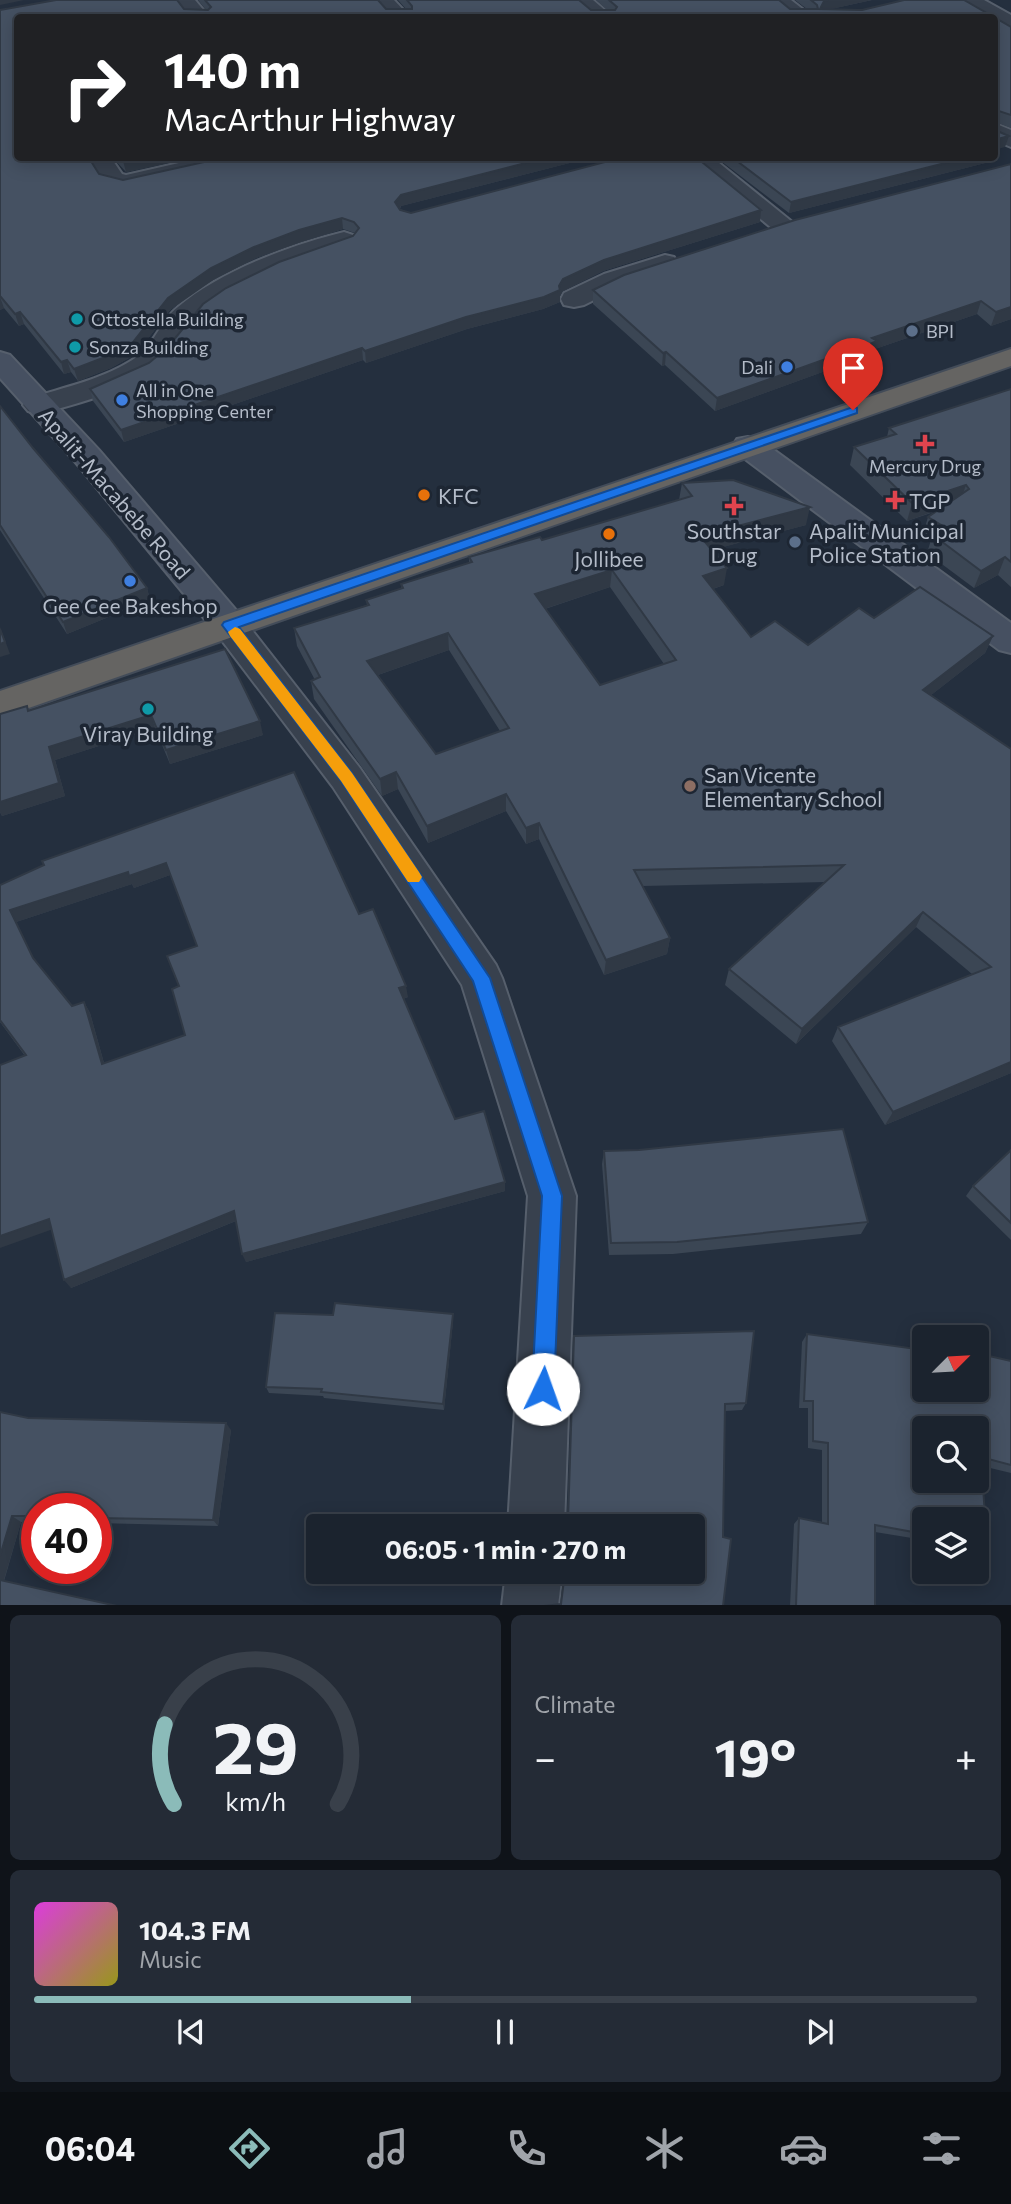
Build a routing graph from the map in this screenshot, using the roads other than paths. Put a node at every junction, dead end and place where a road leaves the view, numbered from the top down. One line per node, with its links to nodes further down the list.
1 (184, 0): 6 (street)
2 (382, 0): 7 (street)
3 (580, 0): 8 (street)
4 (777, 0): 9 (street)
5 (969, 0): 10 (street)
6 (196, 14)
7 (397, 14)
8 (599, 14)
9 (798, 14)
10 (994, 14)
11 (101, 161): 12 (street)
12 (217, 161)
13 (703, 161): 15 (street)
14 (810, 218): 15 (street)
15 (783, 225): 16 (street)
16 (757, 233)
17 (344, 240): 22 (street)
18 (692, 254): 19 (street)
19 (574, 299)
20 (1011, 357): 23 (highway)
21 (0, 361): 22 (main road, Apalit-Macabebe Road)
22 (38, 405): 24 (main road, Apalit-Macabebe Road)
23 (748, 446): 24 (highway); 25 (main road)
24 (229, 625): 26 (highway); 27 (street)
25 (1011, 641)
26 (0, 705)
27 (537, 1514)
28 (533, 1584): 29 (street)
29 (530, 1605)

